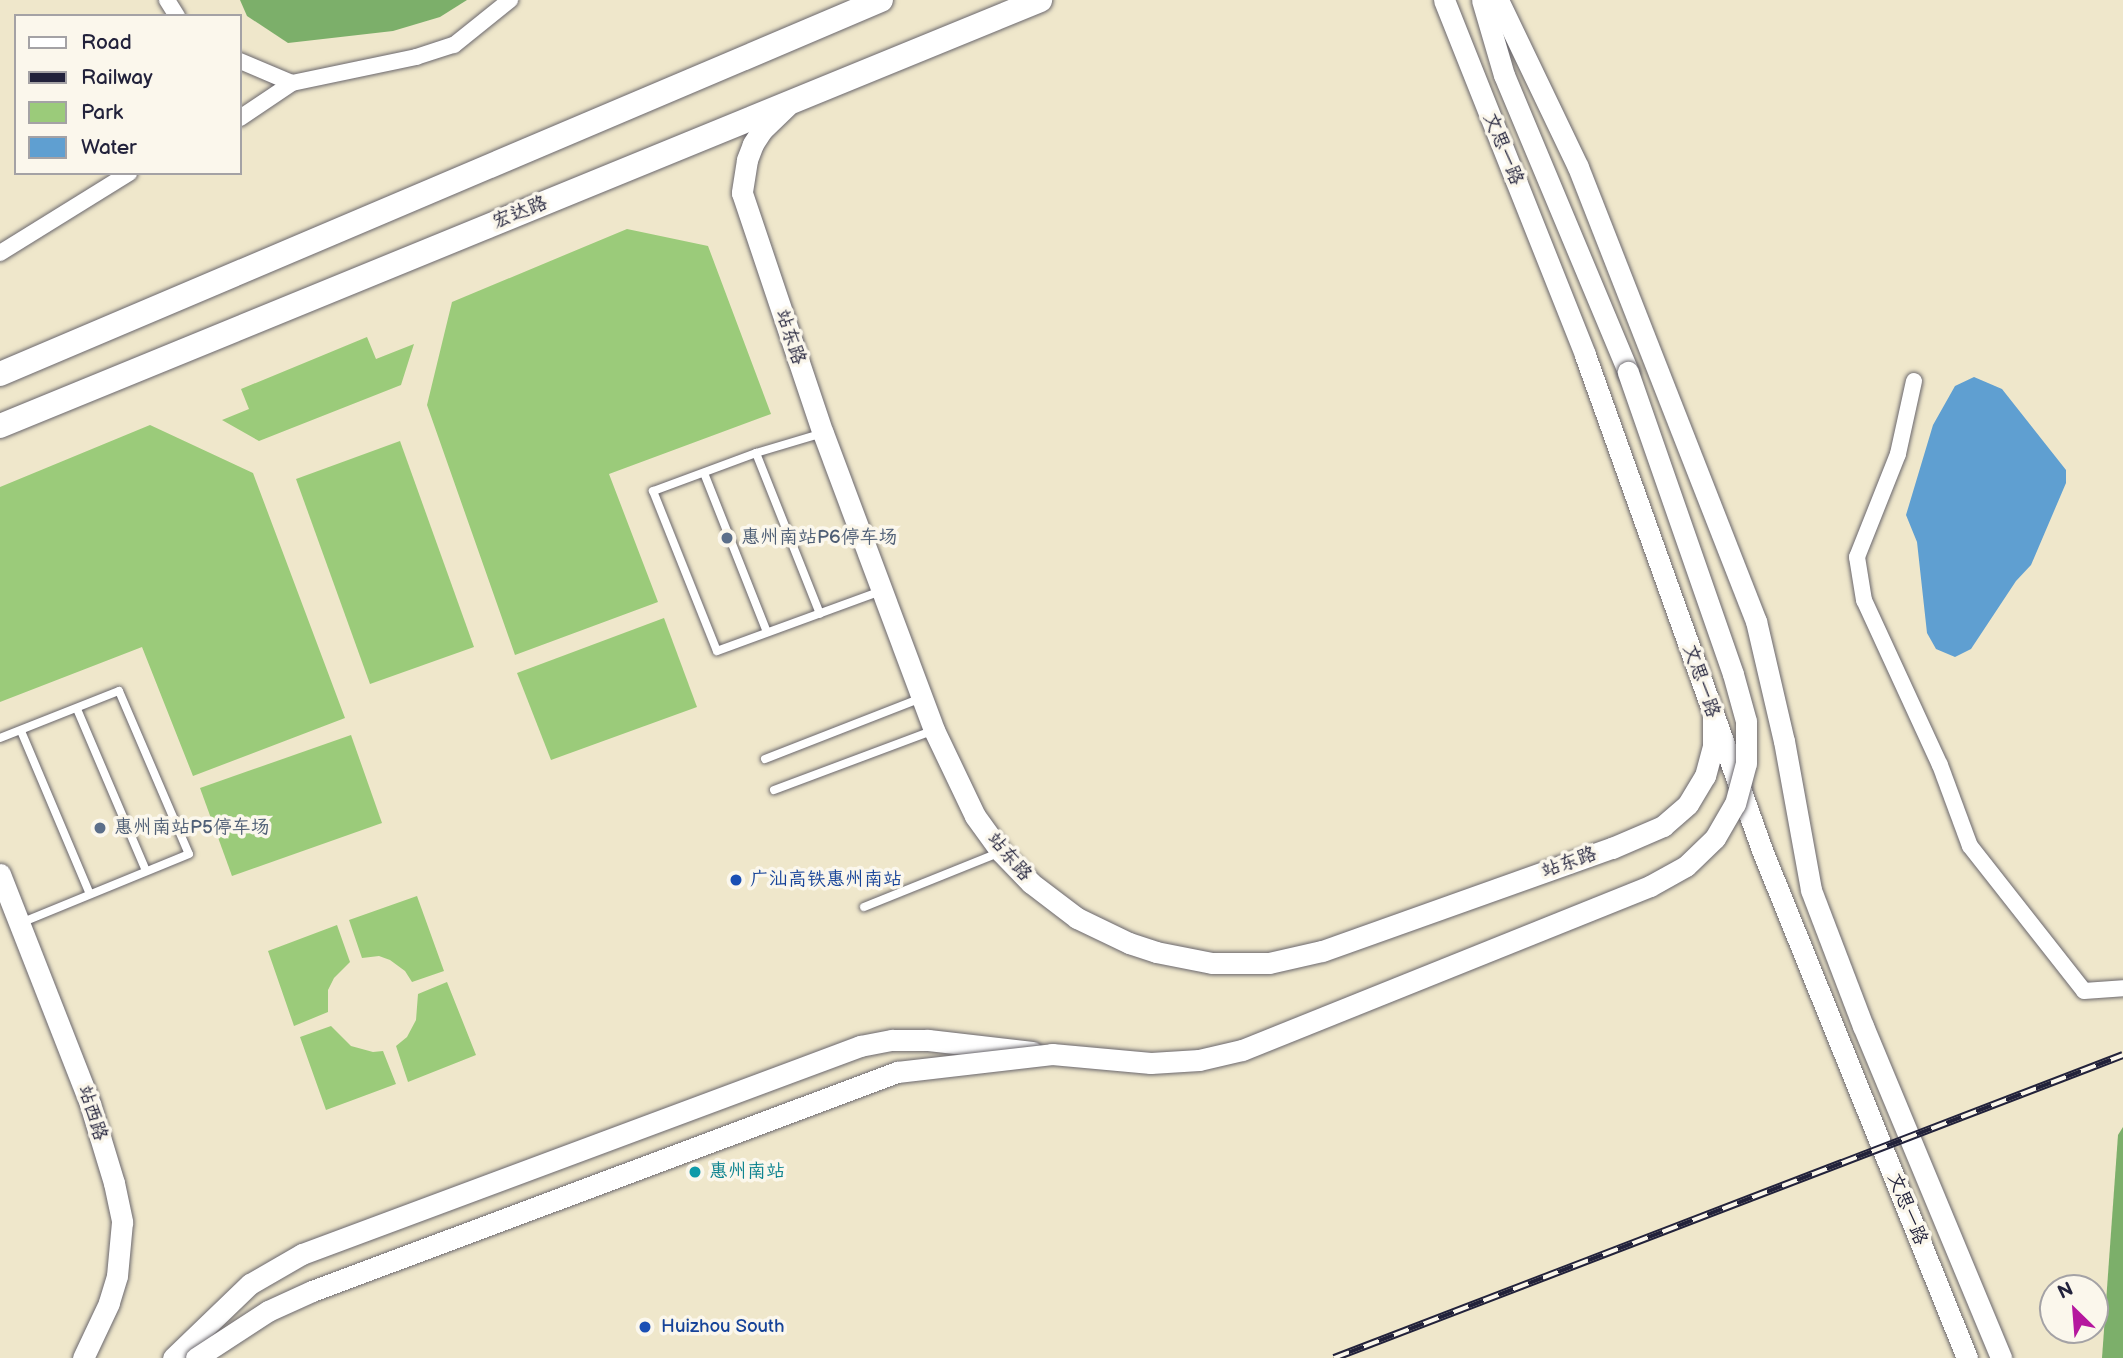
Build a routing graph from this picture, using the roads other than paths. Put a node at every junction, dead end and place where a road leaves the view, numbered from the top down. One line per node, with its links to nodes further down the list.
1 (510, 0): 8 (street)
2 (881, 0): 13 (main road)
3 (1040, 0): 9 (main road, 宏达路)
4 (1444, 0): 24 (street, 文思一路)
5 (1482, 0): 37 (street, bridge)
6 (1498, 0): 42 (street, 文思一路)
7 (242, 62): 8 (street)
8 (292, 83): 10 (street)
9 (802, 98): 15 (main road, 宏达路); 16 (street, 站东路)
10 (242, 117)
11 (126, 175): 12 (street)
12 (0, 253)
13 (0, 374)
14 (1914, 381): 36 (street)
15 (0, 426)
16 (822, 433): 17 (lane); 19 (street, 站东路)
17 (756, 453): 18 (lane); 20 (lane)
18 (704, 472): 21 (lane); 21 (lane)
19 (882, 591): 20 (lane); 22 (street, 站东路)
20 (821, 614): 21 (lane)
21 (767, 632)
22 (922, 698): 25 (street, 站东路); 28 (lane)
23 (77, 709): 26 (lane); 31 (lane); 31 (lane)
24 (1713, 716): 30 (street, 站东路); 41 (street, 文思一路)
25 (934, 730): 29 (lane); 30 (street, 站东路)
26 (21, 731): 27 (lane); 33 (lane)
27 (0, 738)
28 (765, 759)
29 (774, 790)
30 (1001, 852): 34 (lane)
31 (145, 871): 33 (lane)
32 (0, 874): 35 (street, 站西路)
33 (90, 894): 35 (lane)
34 (864, 907)
35 (21, 923): 38 (street, 站西路)
36 (2123, 988)
37 (1052, 1054): 39 (street, bridge); 40 (street, bridge)
38 (83, 1358)
39 (173, 1358)
40 (195, 1358)
41 (1967, 1358)
42 (2001, 1358)

